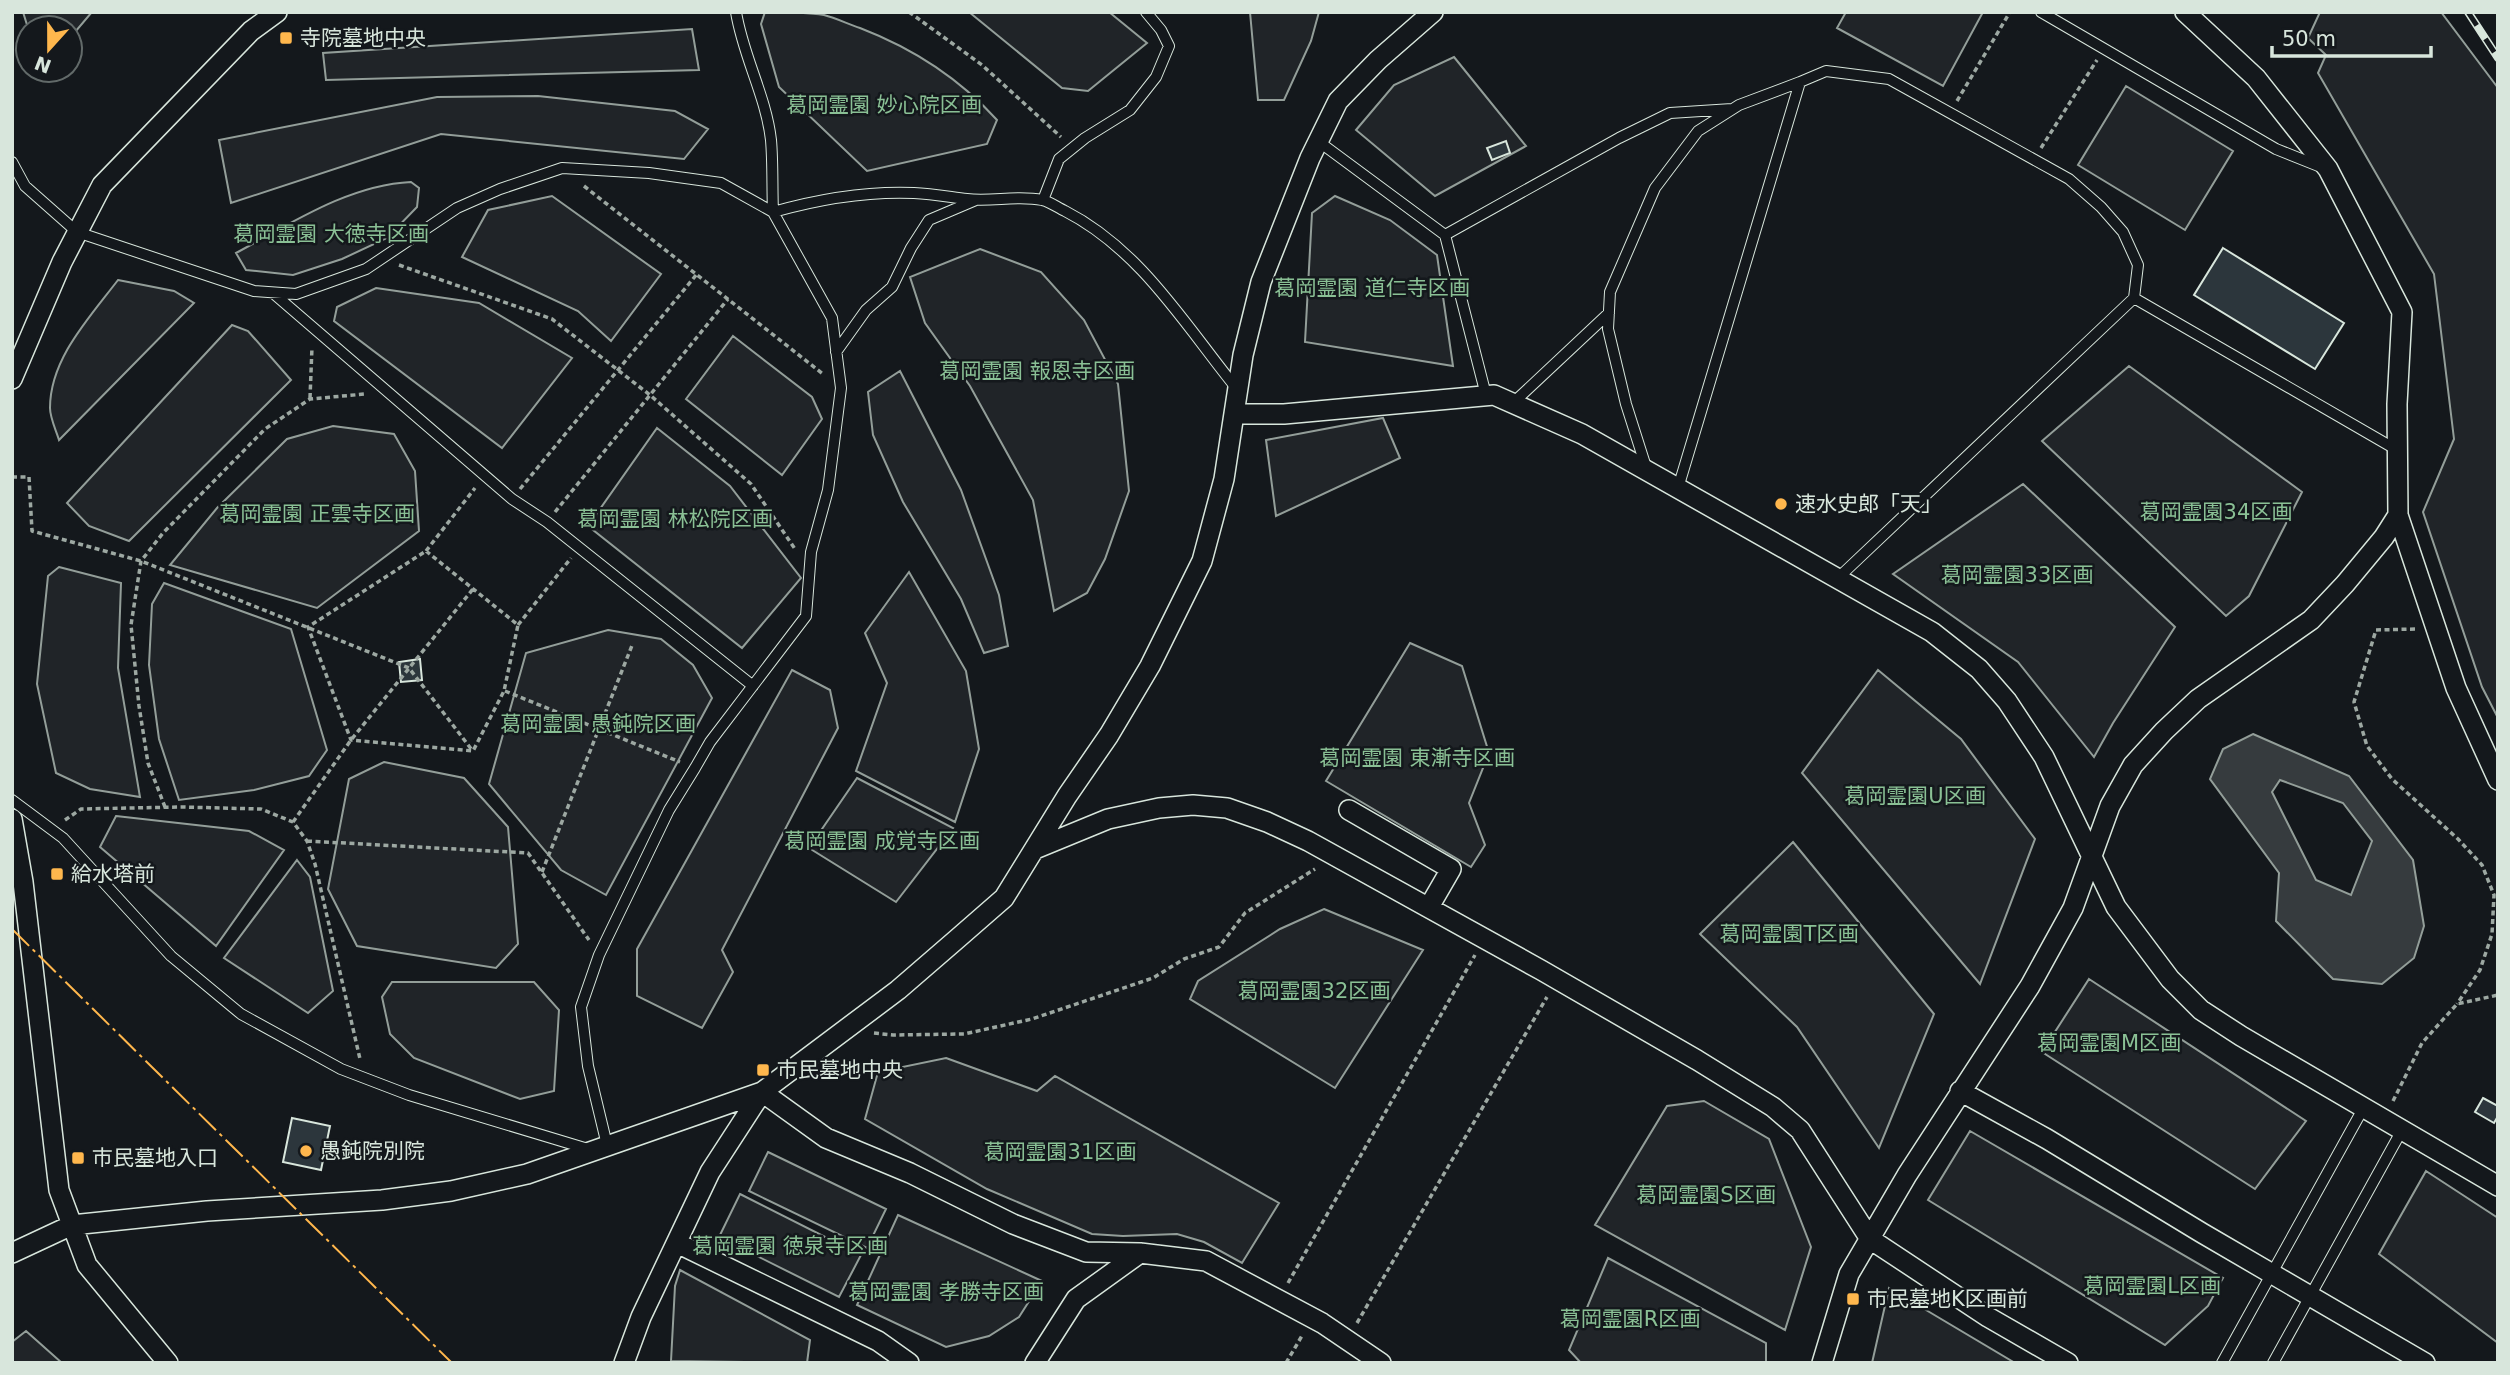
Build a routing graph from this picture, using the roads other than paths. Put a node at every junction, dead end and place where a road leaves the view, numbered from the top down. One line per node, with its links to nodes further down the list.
1 (277, 12): 15 (street)
2 (736, 12): 14 (lane)
3 (1146, 12): 13 (lane)
4 (1433, 12): 9 (street)
5 (2041, 12): 11 (lane)
6 (2185, 12): 11 (street)
7 (1800, 82): 8 (lane); 18 (lane); 28 (lane)
8 (1734, 108): 16 (lane); 19 (lane)
9 (1318, 141): 16 (lane); 22 (street)
10 (12, 162): 15 (lane)
11 (2328, 169): 26 (street)
12 (977, 200): 13 (lane); 14 (lane); 20 (lane)
13 (1043, 200): 22 (lane)
14 (773, 212): 17 (lane); 20 (lane)
15 (77, 232): 17 (lane); 21 (street)
16 (1445, 235): 23 (lane)
17 (273, 292): 31 (lane)
18 (2134, 298): 26 (lane); 30 (lane)
19 (1609, 313): 24 (lane); 27 (lane)
20 (836, 352): 31 (lane)
21 (12, 379)
22 (1237, 390): 25 (street)
23 (1486, 396): 24 (street); 25 (street)
24 (1513, 403): 27 (street)
25 (1234, 414): 36 (street)
26 (2398, 450): 29 (street)
27 (1647, 471): 28 (street)
28 (1678, 488): 30 (street)
29 (2398, 514): 32 (street); 38 (street)
30 (1838, 578): 38 (street)
31 (753, 686): 44 (lane)
32 (2498, 780)
33 (12, 800): 44 (lane)
34 (1349, 810): 39 (street)
35 (12, 819): 37 (street)
36 (1035, 849): 39 (street); 40 (street)
37 (15, 850): 46 (street)
38 (2092, 856): 41 (street); 42 (street)
39 (1429, 907): 47 (street)
40 (762, 1091): 44 (street); 48 (street); 50 (street)
41 (1959, 1091): 47 (street); 51 (street)
42 (2364, 1107): 43 (street); 51 (lane)
43 (2402, 1130): 45 (street); 52 (lane)
44 (599, 1148): 46 (street)
45 (2498, 1186)
46 (72, 1225): 49 (street); 54 (street)
47 (1870, 1239): 58 (street); 59 (street)
48 (677, 1243): 55 (street); 56 (street)
49 (12, 1253)
50 (1140, 1253): 53 (street); 57 (street)
51 (2272, 1273): 52 (street); 60 (lane)
52 (2310, 1295): 61 (lane); 62 (street)
53 (1031, 1362)
54 (168, 1363)
55 (625, 1363)
56 (909, 1363)
57 (1381, 1363)
58 (1822, 1363)
59 (2068, 1363)
60 (2222, 1363)
61 (2273, 1363)
62 (2425, 1363)

